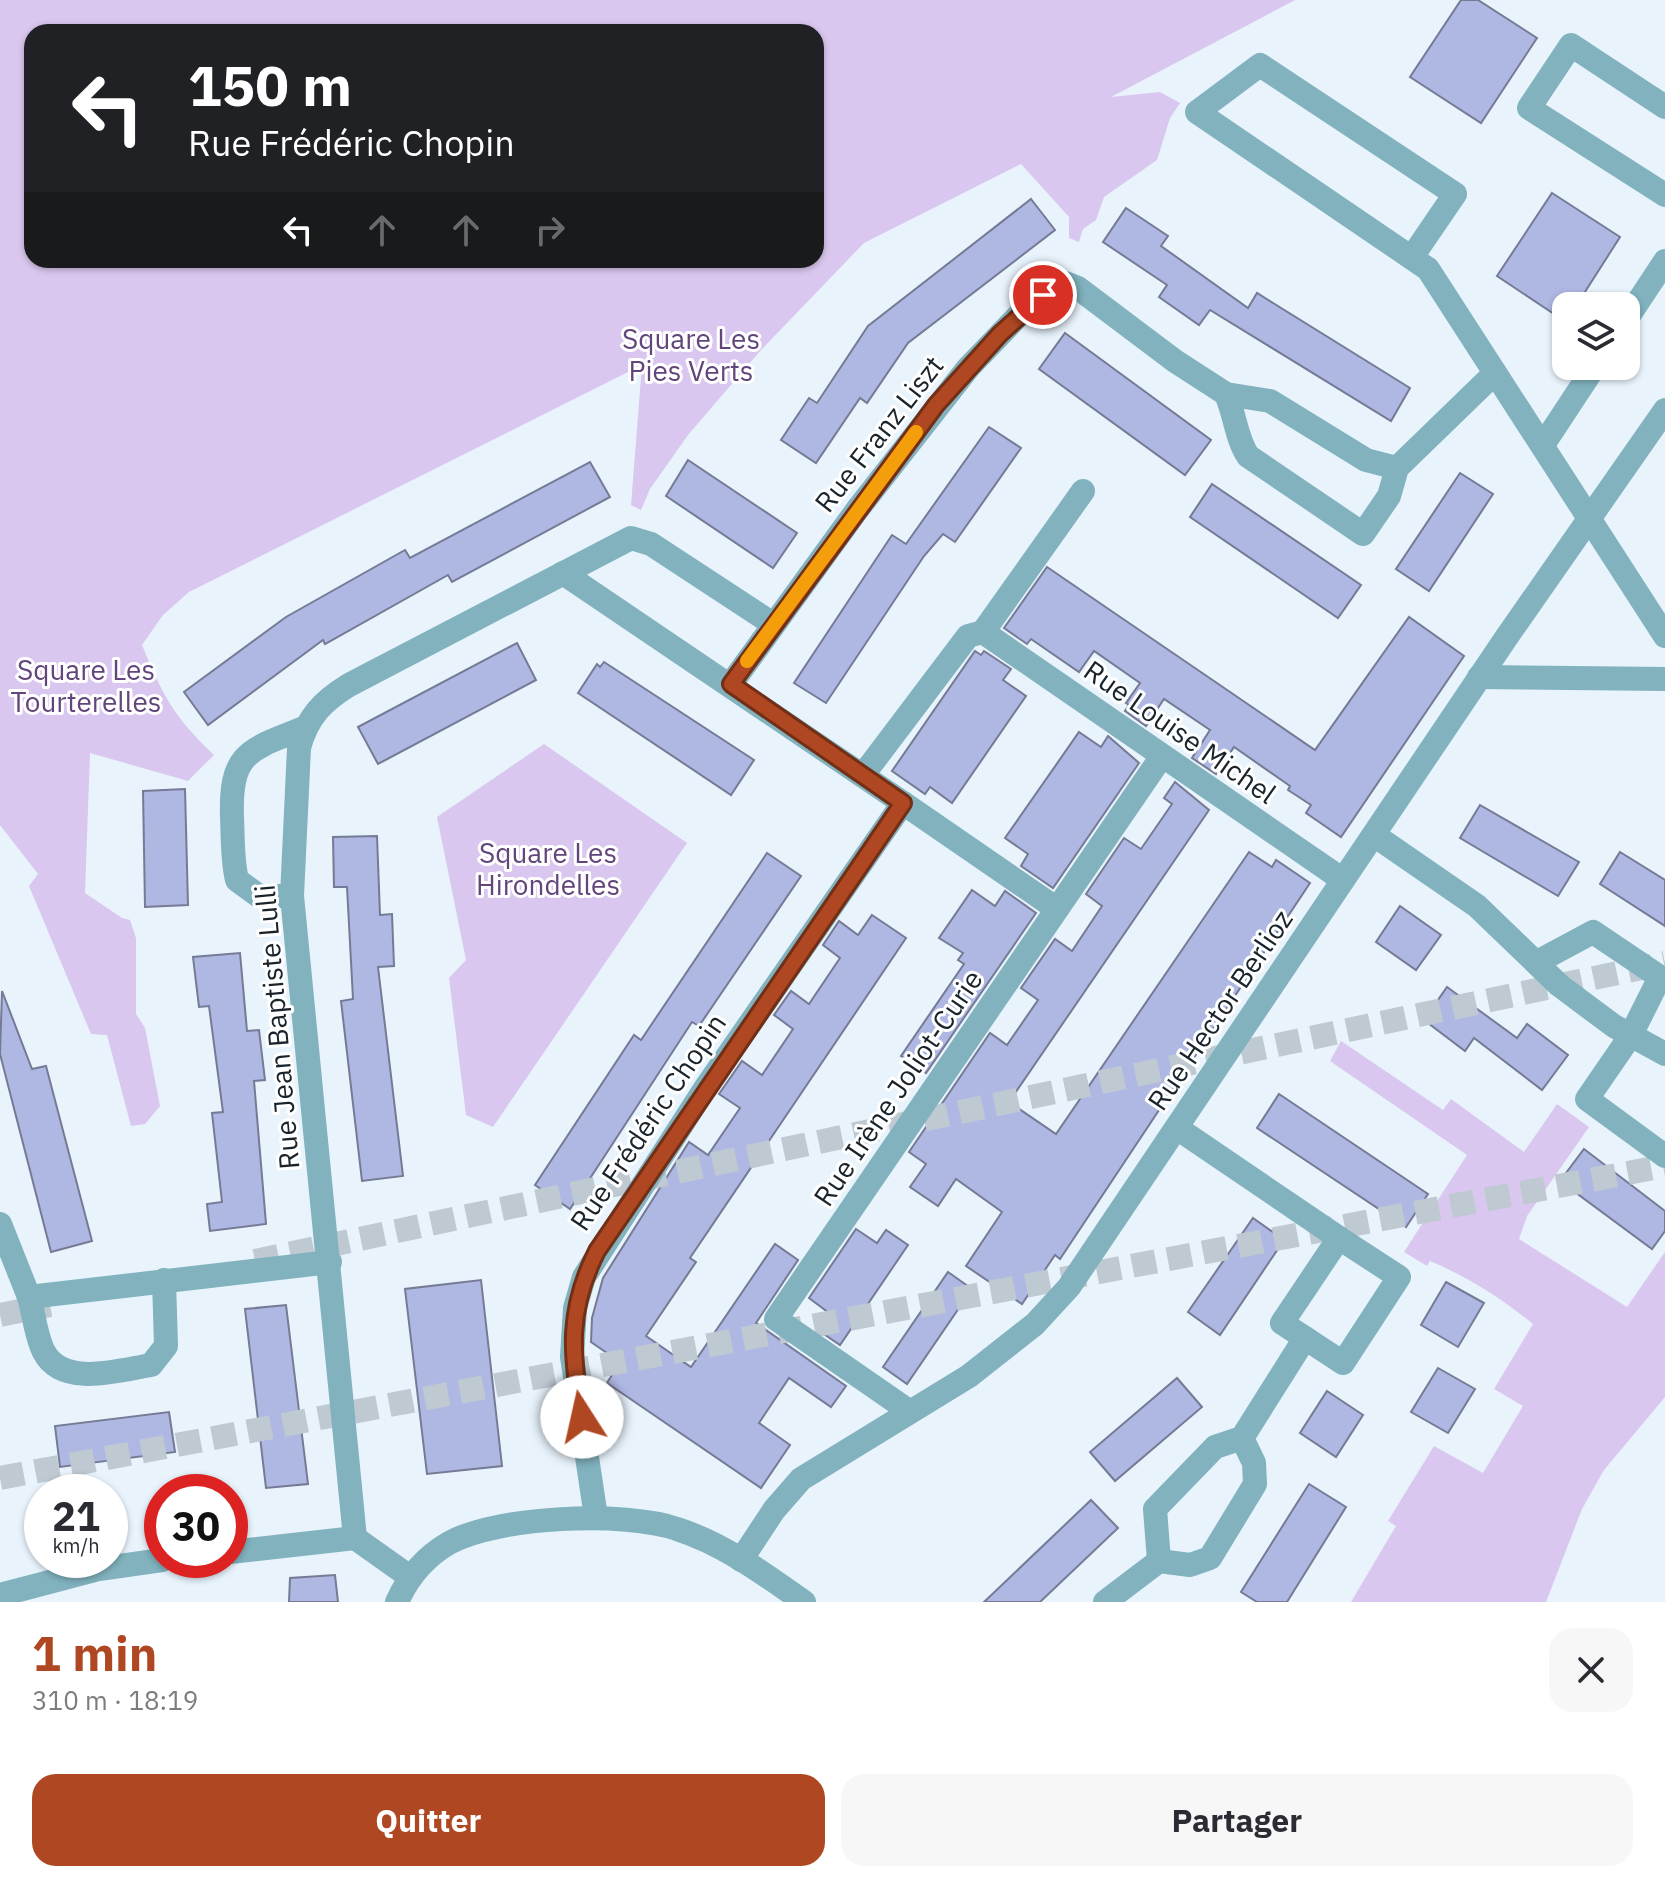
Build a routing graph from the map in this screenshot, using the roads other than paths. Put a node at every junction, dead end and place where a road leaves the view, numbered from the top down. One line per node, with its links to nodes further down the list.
1 (1665, 107): 2 (street)
2 (1665, 195)
3 (1412, 257): 3 (street); 6 (street)
4 (1665, 261): 5 (street)
5 (1640, 299)
6 (1495, 373): 10 (street); 11 (street)
7 (1586, 380): 10 (street)
8 (1226, 394): 11 (street, Rue Franz Liszt); 11 (street); 15 (street, Rue Franz Liszt)
9 (1665, 410): 13 (street, Rue Hector Berlioz)
10 (1543, 445): 13 (street)
11 (1397, 468)
12 (1083, 491): 16 (street)
13 (1589, 516): 17 (street); 18 (street, Rue Hector Berlioz)
14 (563, 573): 15 (street); 20 (street); 21 (street)
15 (773, 624): 20 (street, Rue Franz Liszt)
16 (983, 632): 22 (street, Rue Louise Michel); 23 (street)
17 (1665, 636)
18 (1479, 677): 19 (street); 25 (street, Rue Hector Berlioz)
19 (1665, 679)
20 (731, 684): 23 (street)
21 (304, 728): 27 (street, Rue Jean Baptiste Lulli); 27 (street)
22 (1162, 756): 26 (street, Rue Louise Michel); 28 (street, Rue Irène Joliot-Curie)
23 (863, 775): 24 (street)
24 (903, 803): 28 (street); 42 (street, Rue Frédéric Chopin)
25 (1374, 835): 26 (street, Rue Hector Berlioz); 29 (street)
26 (1343, 880): 32 (street, Rue Hector Berlioz)
27 (292, 896): 36 (street, Rue Jean Baptiste Lulli)
28 (1057, 909): 40 (street, Rue Irène Joliot-Curie)
29 (1537, 962): 30 (street); 30 (street)
30 (1631, 1035): 31 (street); 33 (street)
31 (1665, 1054)
32 (1177, 1128): 35 (street); 40 (street, Rue Hector Berlioz)
33 (1665, 1156)
34 (0, 1224): 38 (street)
35 (1339, 1238): 39 (street); 39 (street)
36 (330, 1262): 37 (street); 43 (street, Rue Jean Baptiste Lulli)
37 (164, 1280): 38 (street); 38 (street)
38 (29, 1297)
39 (1305, 1338): 41 (street)
40 (909, 1411): 45 (street, Rue Hector Berlioz)
41 (1242, 1438): 46 (street); 46 (street)
42 (596, 1517): 45 (street); 48 (street)
43 (355, 1538): 44 (street); 48 (street)
44 (248, 1550)
45 (741, 1560): 51 (street)
46 (1159, 1561): 52 (street)
47 (144, 1563): 49 (street)
48 (410, 1577): 50 (street)
49 (0, 1595)
50 (397, 1602)
51 (804, 1602)
52 (1105, 1602)

